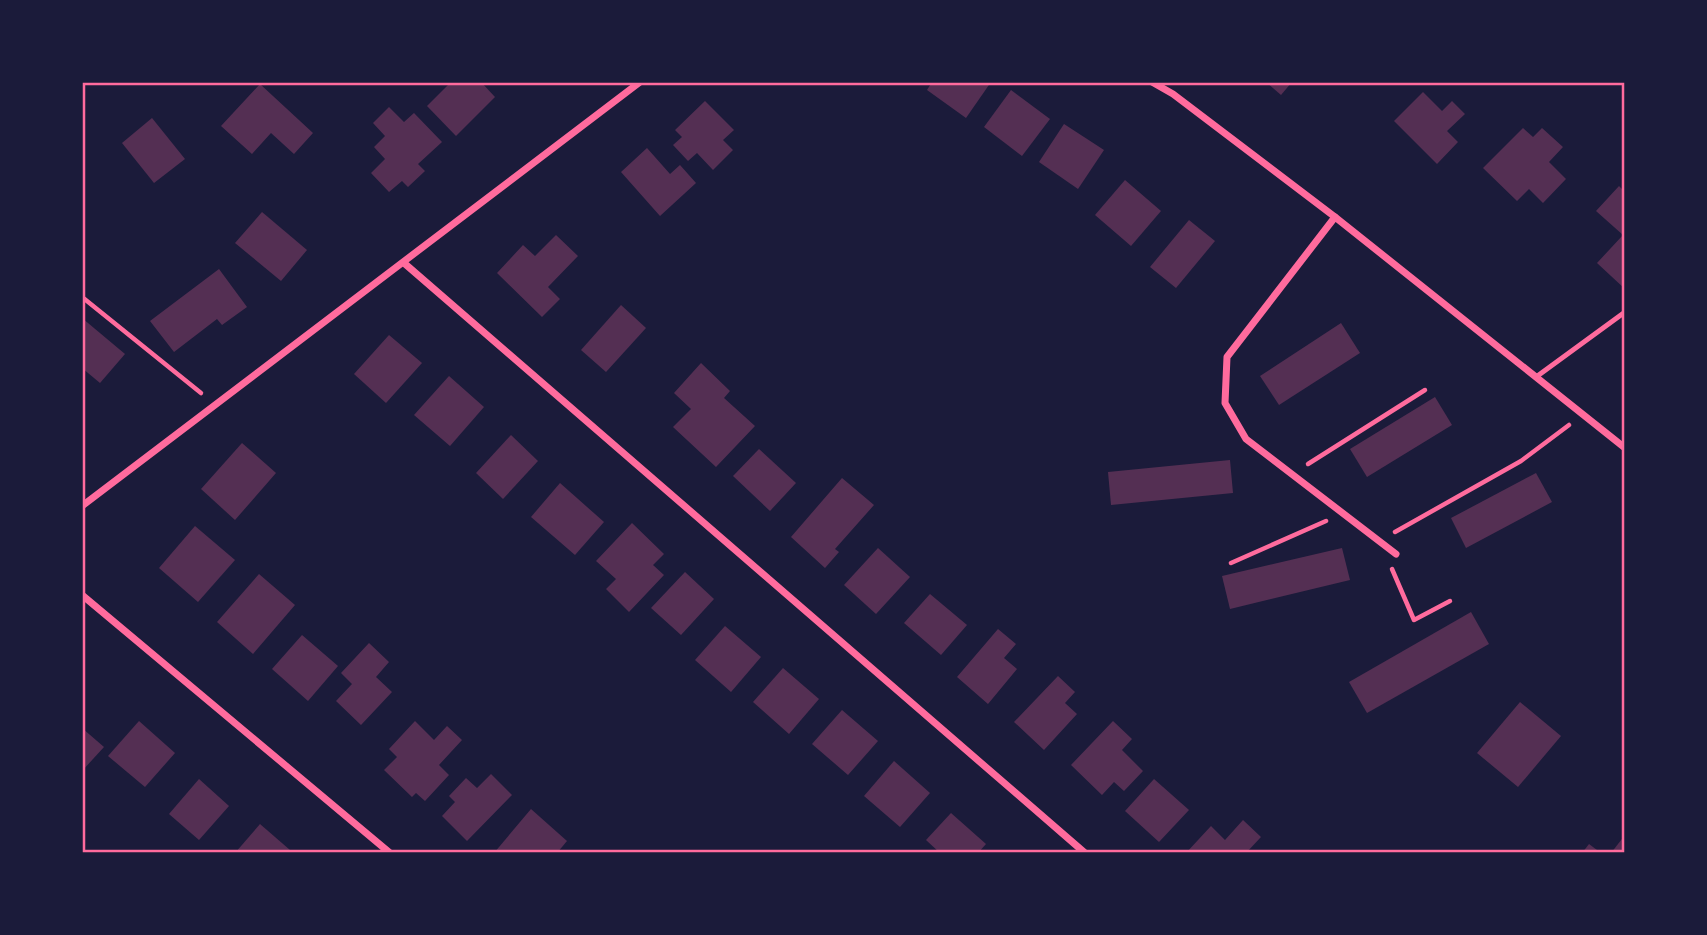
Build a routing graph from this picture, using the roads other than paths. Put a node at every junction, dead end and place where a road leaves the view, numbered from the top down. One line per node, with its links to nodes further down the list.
1 (640, 82): 4 (street)
2 (1152, 82): 3 (street)
3 (1335, 217): 6 (street); 9 (street)
4 (404, 263): 8 (street); 12 (street)
5 (1625, 312): 6 (lane)
6 (1536, 377): 7 (street)
7 (1625, 448)
8 (82, 506)
9 (1396, 554)
10 (82, 595): 11 (street)
11 (390, 853)
12 (1085, 853)

